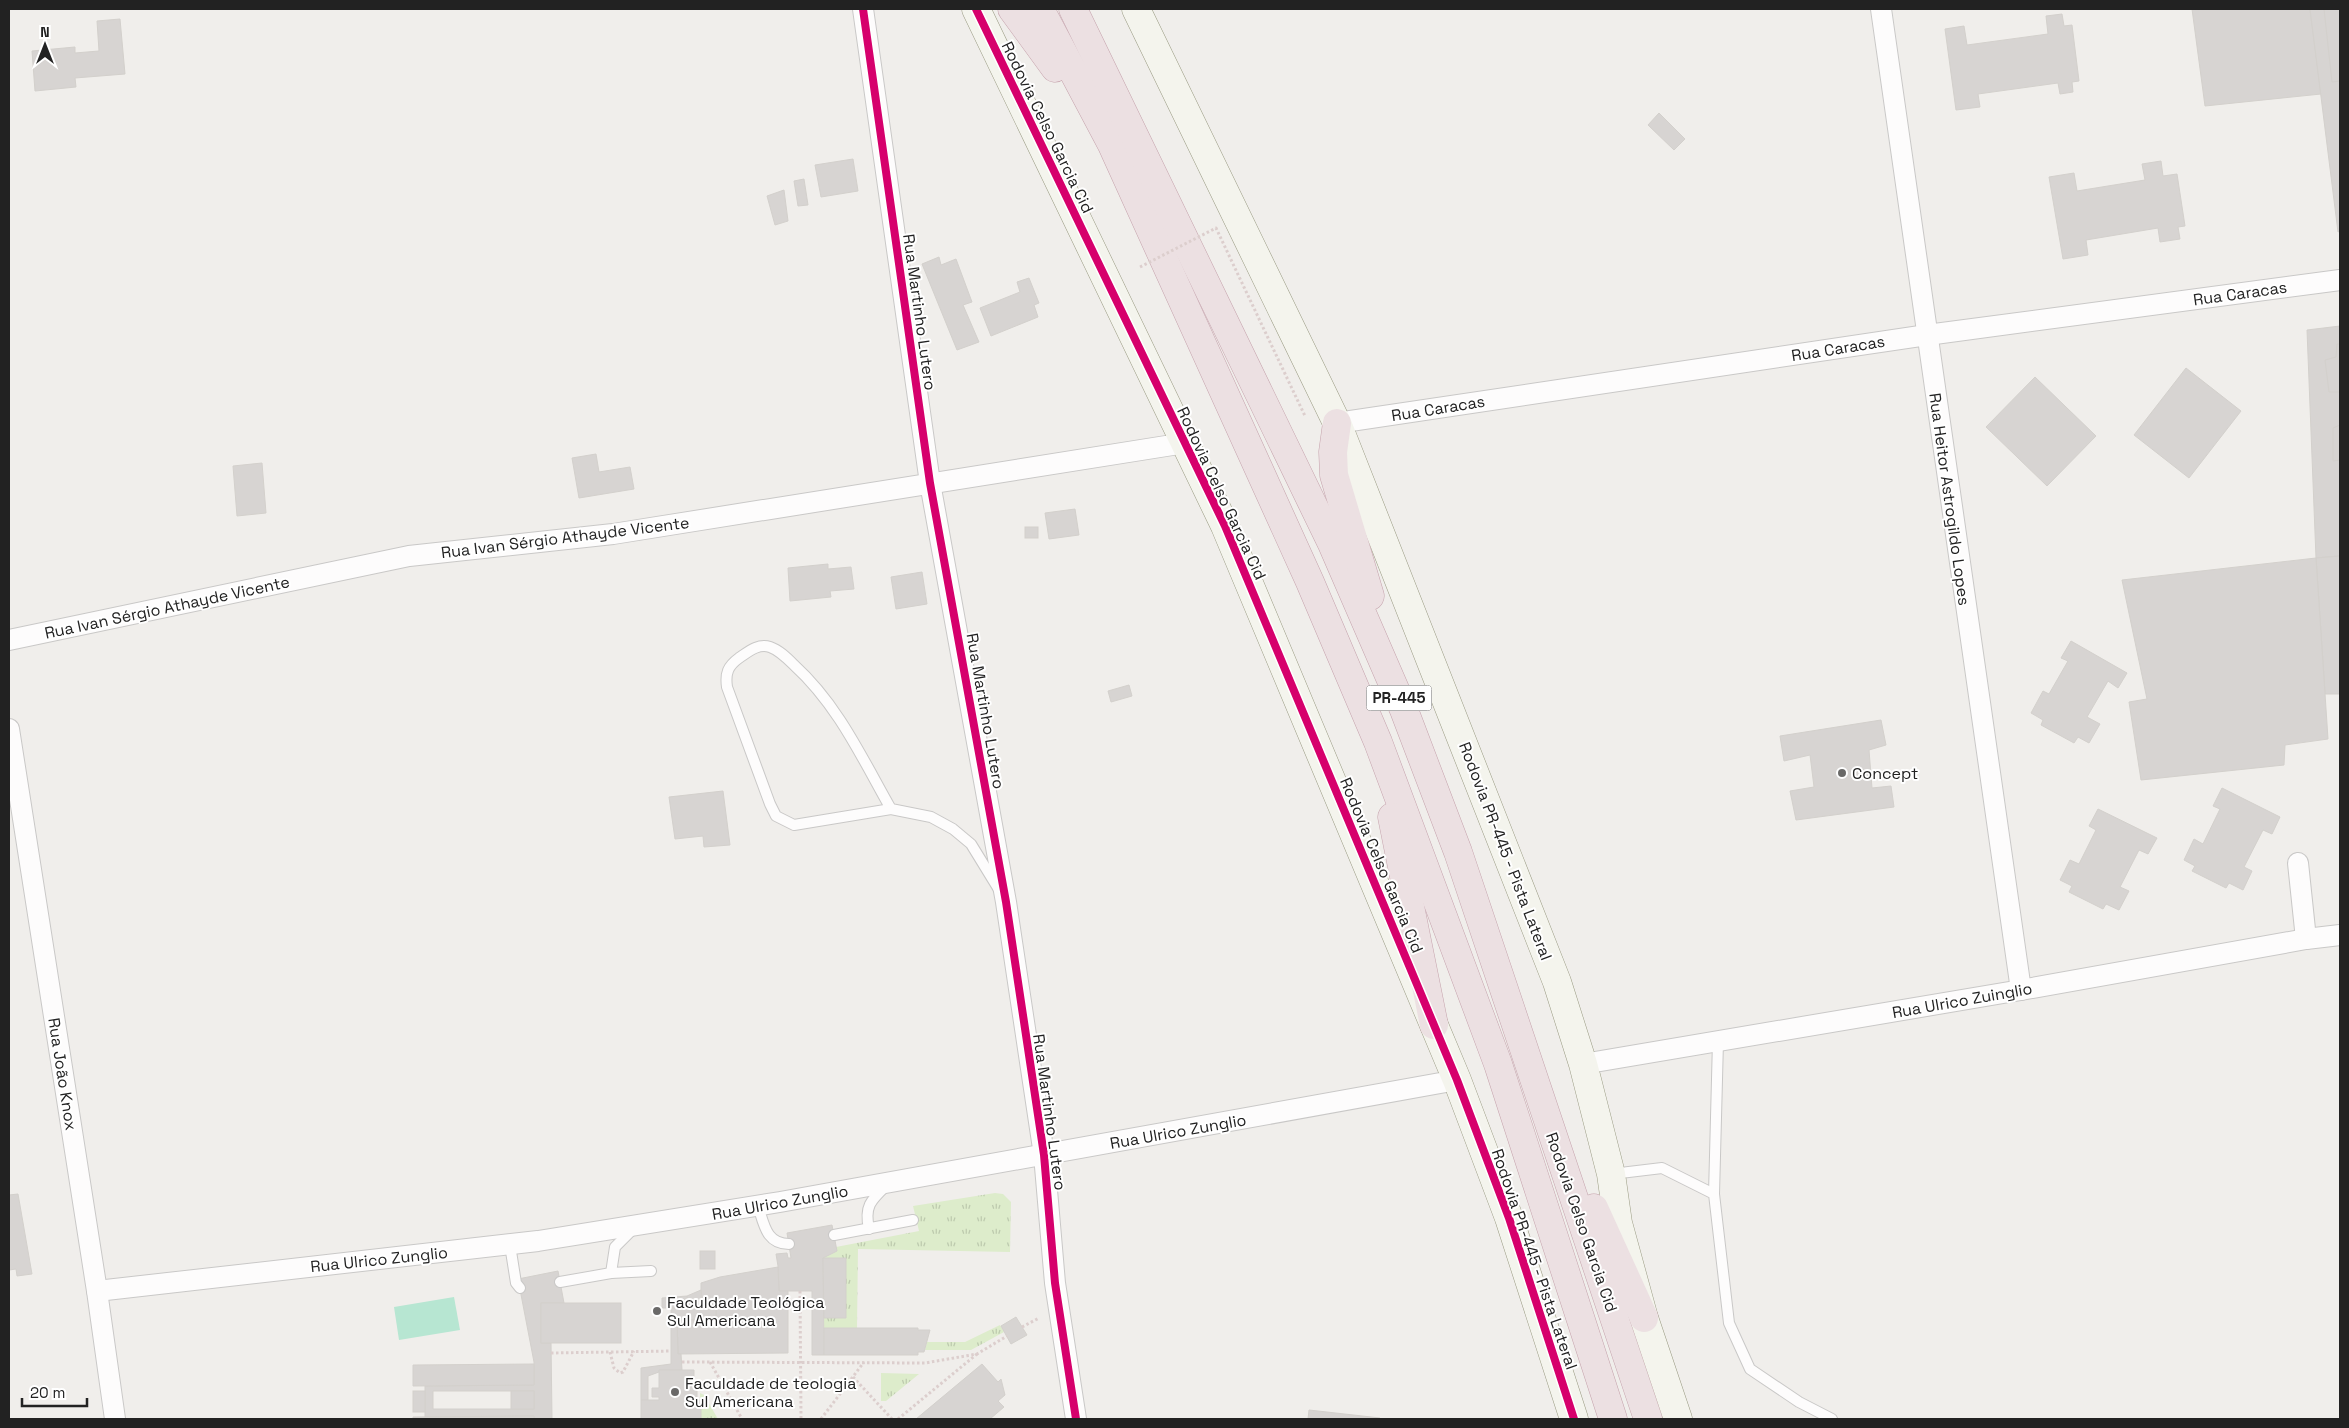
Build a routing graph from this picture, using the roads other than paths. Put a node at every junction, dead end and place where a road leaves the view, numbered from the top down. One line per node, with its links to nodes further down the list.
1 (863, 9): 13 (street, Rua Martinho Lutero)
2 (976, 9): 12 (street, Rodovia Celso Garcia Cid)
3 (1012, 9): 8 (highway)
4 (1040, 9): 8 (highway, Rodovia Celso Garcia Cid / PR-445)
5 (1073, 9): 15 (highway, Rodovia Celso Garcia Cid / PR-445)
6 (1881, 9): 10 (street, Rua Heitor Astrogildo Lopes)
7 (1139, 11): 11 (street)
8 (1112, 145): 17 (highway, Rodovia Celso Garcia Cid / PR-445)
9 (2340, 280): 10 (street, Rua Caracas)
10 (1927, 335): 11 (street, Rua Caracas); 23 (street, Rua Heitor Astrogildo Lopes)
11 (1337, 423): 15 (highway); 26 (street, Rodovia PR-445 - Pista Lateral)
12 (1185, 443): 13 (street, Rua Ivan Sérgio Athayde Vicente); 24 (street, Rodovia Celso Garcia Cid)
13 (930, 483): 14 (street, Rua Ivan Sérgio Athayde Vicente); 20 (street, Rua Martinho Lutero)
14 (9, 640)
15 (1404, 710): 27 (highway, Rodovia Celso Garcia Cid / PR-445)
16 (9, 729): 44 (street, Rua João Knox)
17 (1378, 742): 24 (highway); 49 (highway, Rodovia Celso Garcia Cid / PR-445)
18 (891, 809): 18 (lane); 20 (lane)
19 (2298, 863): 22 (street)
20 (1006, 902): 29 (street, Rua Martinho Lutero)
21 (2340, 935): 22 (street, Rua Ulrico Zuinglio)
22 (2306, 939): 23 (street, Rua Ulrico Zuinglio)
23 (2021, 990): 25 (street, Rua Ulrico Zuinglio)
24 (1434, 1025): 28 (street, Rodovia PR-445 - Pista Lateral)
25 (1718, 1041): 26 (street, Rua Ulrico Zuinglio); 32 (lane)
26 (1583, 1064): 30 (street, Rodovia PR-445 - Pista Lateral)
27 (1533, 1074): 45 (highway); 50 (highway, Rodovia Celso Garcia Cid / PR-445)
28 (1457, 1080): 29 (street, Rua Ulrico Zunglio); 48 (street, Rodovia PR-445 - Pista Lateral)
29 (1044, 1155): 31 (street, Rua Ulrico Zunglio); 47 (street, Rua Martinho Lutero)
30 (1611, 1174): 32 (lane); 45 (street, Rodovia PR-445 - Pista Lateral)
31 (890, 1183): 33 (street, Rua Ulrico Zunglio); 36 (lane)
32 (1714, 1194): 52 (lane)
33 (758, 1206): 35 (street, Rua Ulrico Zunglio); 39 (lane)
34 (914, 1220): 36 (lane)
35 (637, 1225): 38 (street, Rua Ulrico Zunglio); 41 (lane)
36 (869, 1229): 37 (lane)
37 (834, 1235)
38 (510, 1244): 43 (lane); 44 (street, Rua Ulrico Zunglio)
39 (789, 1244)
40 (651, 1271): 41 (lane)
41 (610, 1273): 42 (lane)
42 (560, 1282)
43 (520, 1288)
44 (97, 1291): 46 (street, Rua João Knox)
45 (1644, 1318): 51 (street, Rodovia PR-445 - Pista Lateral)
46 (114, 1419)
47 (1076, 1419)
48 (1574, 1419)
49 (1612, 1419)
50 (1648, 1419)
51 (1678, 1419)
52 (1832, 1419)

